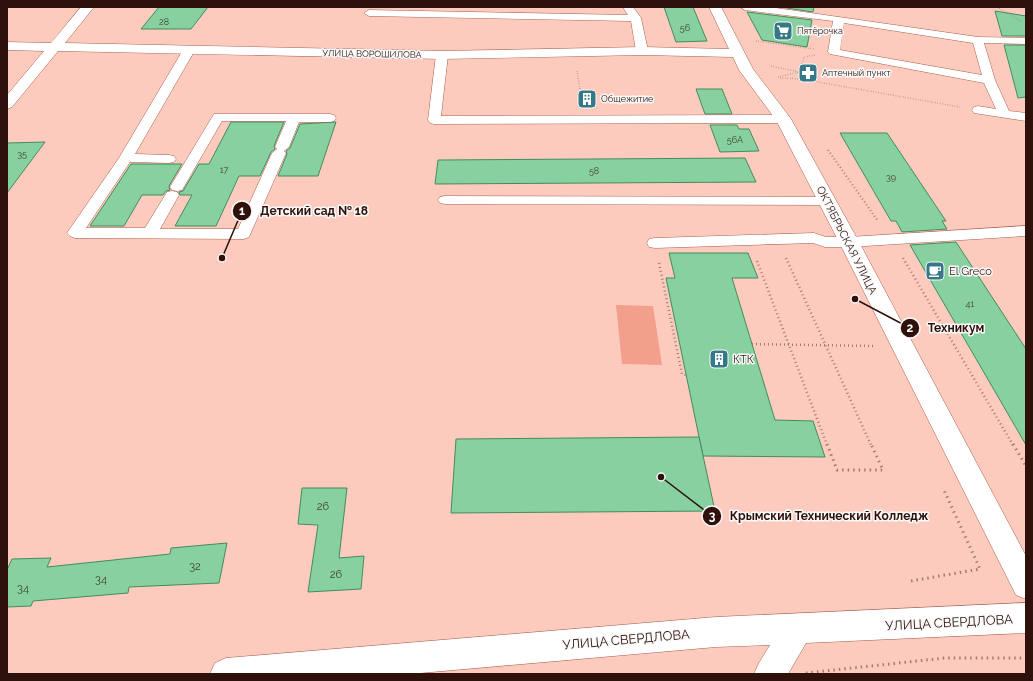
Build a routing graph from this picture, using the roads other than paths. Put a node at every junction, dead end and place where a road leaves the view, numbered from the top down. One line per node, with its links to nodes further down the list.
1 (88, 7): 13 (street)
2 (628, 7): 8 (lane)
3 (715, 7): 16 (street, ОКТЯБРЬСКАЯ УЛИЦА)
4 (745, 7): 9 (lane)
5 (389, 10): 6 (lane); 7 (lane)
6 (429, 11): 8 (lane)
7 (369, 13)
8 (636, 18): 15 (lane)
9 (839, 19): 10 (lane); 18 (lane)
10 (978, 40): 11 (lane); 18 (lane)
11 (1026, 41)
12 (7, 46): 13 (street, УЛИЦА ВОРОШИЛОВА)
13 (54, 47): 14 (street, УЛИЦА ВОРОШИЛОВА); 19 (street)
14 (189, 50): 17 (street, УЛИЦА ВОРОШИЛОВА); 26 (lane)
15 (642, 51): 16 (street, УЛИЦА ВОРОШИЛОВА); 17 (street, УЛИЦА ВОРОШИЛОВА)
16 (737, 53): 25 (street, ОКТЯБРЬСКАЯ УЛИЦА)
17 (442, 55): 25 (lane)
18 (989, 80): 21 (lane)
19 (7, 104)
20 (978, 110): 21 (lane)
21 (1004, 113): 23 (lane)
22 (294, 117): 24 (lane); 31 (lane); 31 (lane)
23 (1026, 117)
24 (330, 118)
25 (782, 119): 29 (street, ОКТЯБРЬСКАЯ УЛИЦА)
26 (126, 158): 27 (lane); 31 (lane)
27 (170, 158)
28 (445, 200): 29 (lane)
29 (828, 201): 32 (street, ОКТЯБРЬСКАЯ УЛИЦА)
30 (1026, 231): 32 (lane)
31 (150, 233)
32 (850, 242): 33 (lane); 34 (street, ОКТЯБРЬСКАЯ УЛИЦА)
33 (655, 243)
34 (1026, 585)
35 (1026, 618): 36 (street, УЛИЦА СВЕРДЛОВА)
36 (798, 628): 37 (street, УЛИЦА СВЕРДЛОВА); 38 (street)
37 (226, 674)
38 (770, 674)

